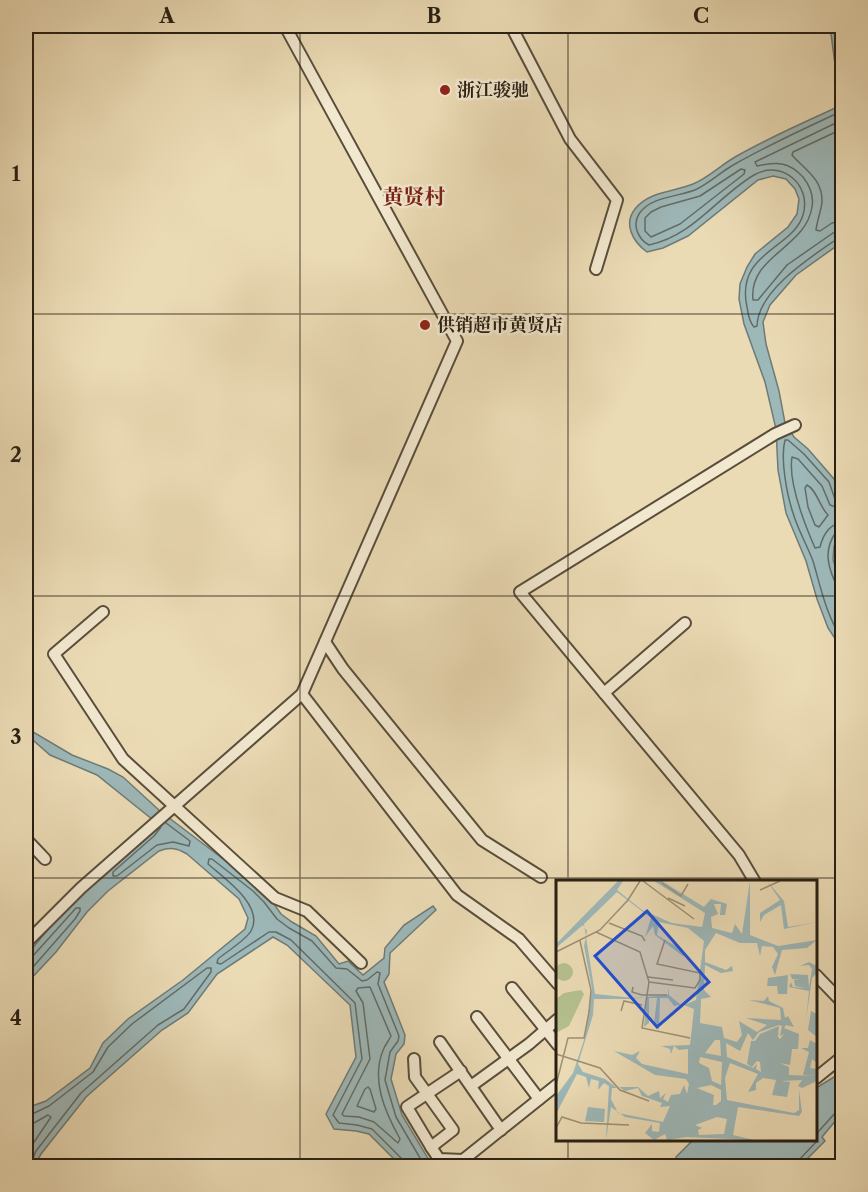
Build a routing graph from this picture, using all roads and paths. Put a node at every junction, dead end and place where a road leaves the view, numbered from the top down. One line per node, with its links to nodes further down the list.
1 (285, 26): 7 (street)
2 (511, 26): 3 (street)
3 (596, 269)
4 (792, 426): 8 (street)
5 (103, 612): 10 (street)
6 (685, 623): 8 (street)
7 (325, 642): 9 (street); 13 (street)
8 (604, 693): 14 (street)
9 (302, 694): 10 (street); 18 (street)
10 (170, 809): 15 (street); 16 (street)
11 (26, 839): 12 (street)
12 (45, 859)
13 (541, 877)
14 (753, 880)
15 (26, 943)
16 (361, 963)
17 (817, 976): 20 (street)
18 (556, 982)
19 (512, 988): 23 (street)
20 (843, 1002)
21 (477, 1017): 28 (street)
22 (556, 1021): 23 (street)
23 (545, 1030): 25 (street); 28 (street)
24 (440, 1042): 29 (street)
25 (556, 1043)
26 (843, 1057): 30 (street)
27 (414, 1059): 33 (street)
28 (508, 1059): 31 (street); 34 (street)
29 (461, 1071): 31 (street); 33 (street)
30 (817, 1077)
31 (471, 1086): 35 (street)
32 (556, 1086): 34 (street)
33 (427, 1094): 36 (street); 36 (street)
34 (539, 1099): 35 (street)
35 (501, 1130): 36 (street)
36 (431, 1147)

